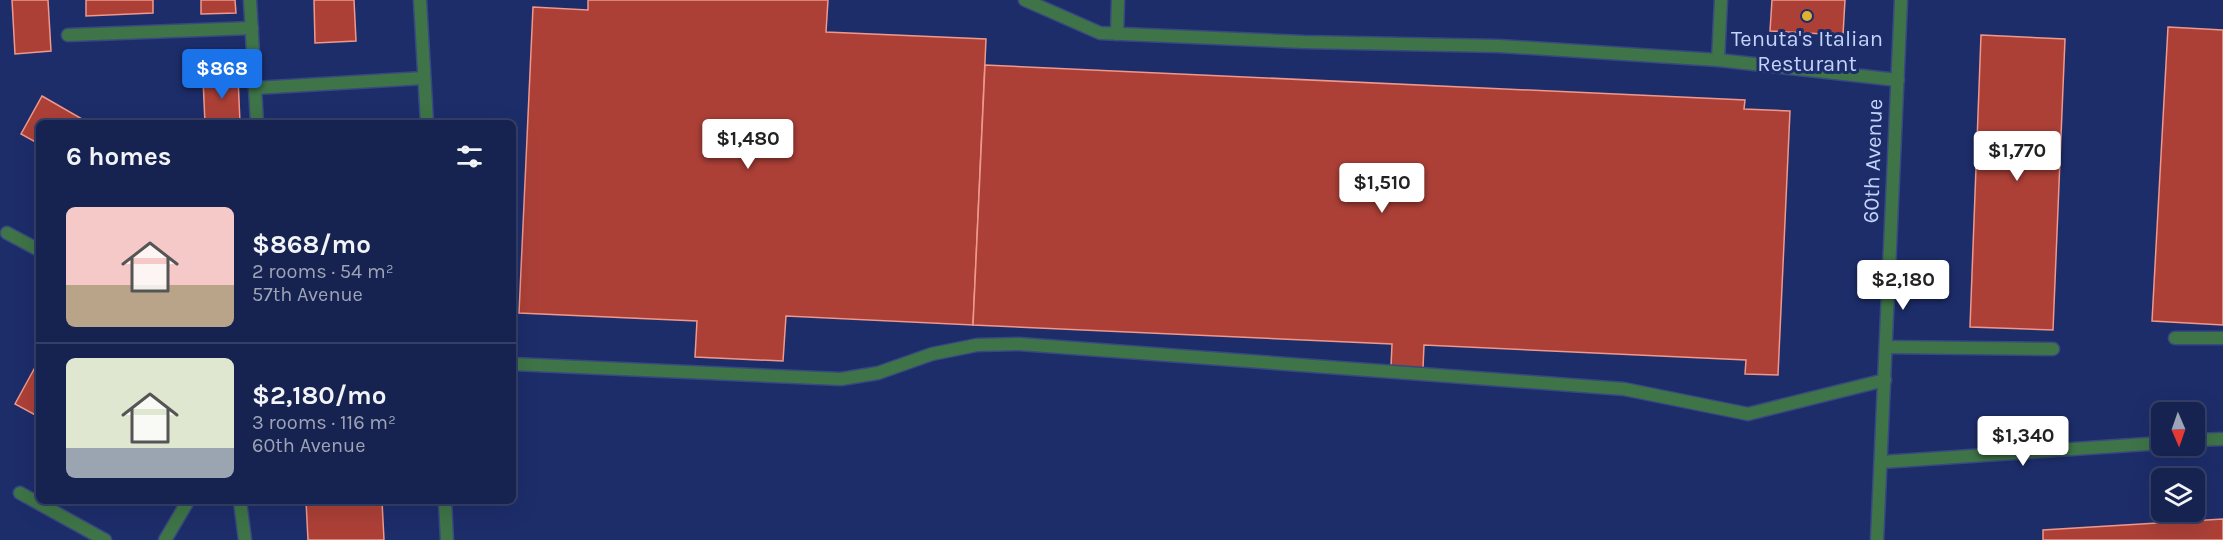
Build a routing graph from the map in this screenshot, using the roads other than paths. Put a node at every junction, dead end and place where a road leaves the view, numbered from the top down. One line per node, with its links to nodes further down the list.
1 (250, 0): 7 (street)
2 (420, 0): 11 (street)
3 (1025, 0): 8 (street)
4 (1118, 0): 8 (street)
5 (1721, 0): 10 (street)
6 (1901, 0): 12 (street, 60th Avenue)
7 (252, 28): 9 (street); 13 (street)
8 (1117, 34): 10 (street)
9 (68, 35)
10 (1718, 60): 12 (street)
11 (424, 78): 13 (street); 15 (street)
12 (1898, 80): 20 (street, 60th Avenue)
13 (255, 88): 14 (street)
14 (257, 120)
15 (427, 120)
16 (7, 233): 17 (street)
17 (36, 248)
18 (2175, 338): 19 (street)
19 (2223, 338)
20 (1887, 347): 21 (street); 23 (street, 60th Avenue)
21 (2053, 349)
22 (516, 364): 23 (street)
23 (1885, 380): 27 (street, 60th Avenue)
24 (2223, 438): 25 (street)
25 (2205, 440)
26 (2151, 444): 27 (street)
27 (1882, 462): 38 (street, 60th Avenue)
28 (20, 493): 29 (street)
29 (36, 502)
30 (40, 504): 34 (street)
31 (186, 504): 35 (street)
32 (240, 504): 36 (street)
33 (445, 504): 37 (street)
34 (105, 540)
35 (165, 540)
36 (245, 540)
37 (447, 540)
38 (1877, 540)

